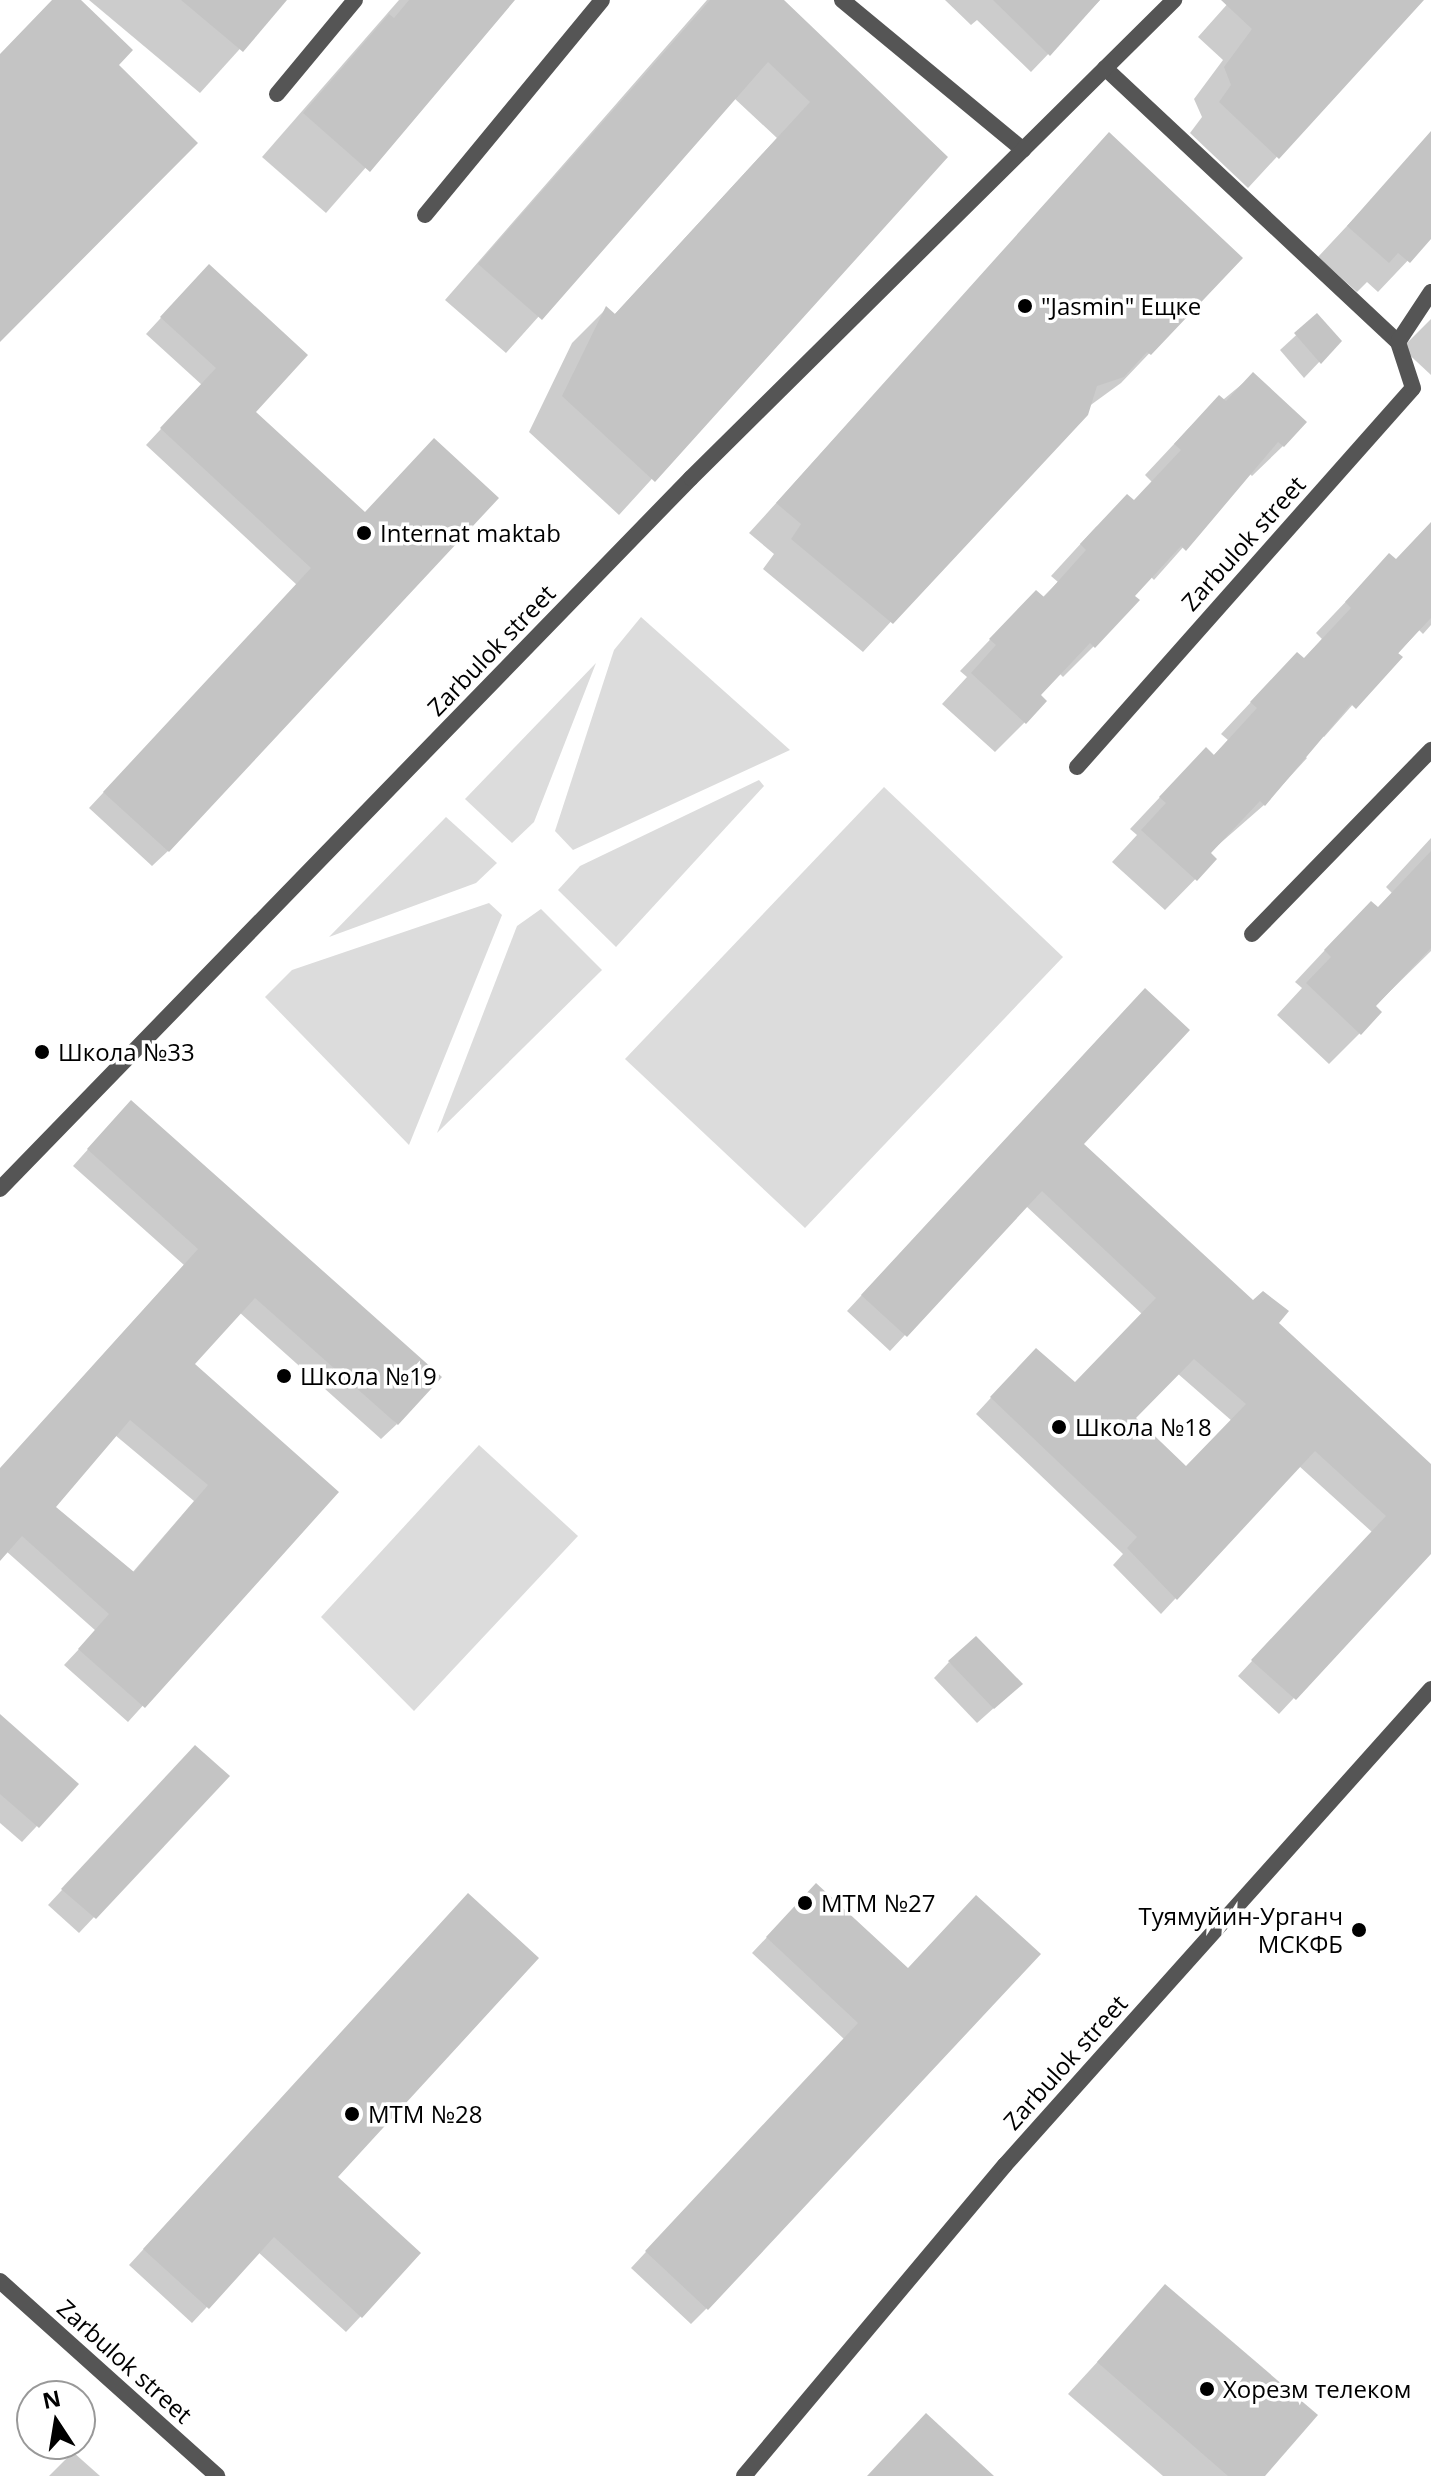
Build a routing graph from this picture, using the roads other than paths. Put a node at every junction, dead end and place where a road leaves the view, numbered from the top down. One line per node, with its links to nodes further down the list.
1 (355, 0): 6 (street)
2 (602, 0): 8 (street)
3 (842, 0): 7 (street)
4 (1174, 0): 5 (street, Zarbulok street)
5 (1105, 68): 7 (street, Zarbulok street); 10 (street, Zarbulok street)
6 (277, 94)
7 (1023, 150): 14 (street, Zarbulok street)
8 (425, 215)
9 (1431, 292): 10 (street)
10 (1398, 342): 12 (street, Zarbulok street)
11 (1431, 750): 13 (street)
12 (1077, 767)
13 (1252, 934)
14 (0, 1189)
15 (1431, 1689): 18 (street, Zarbulok street)
16 (0, 2281): 17 (street, Zarbulok street)
17 (217, 2476)
18 (744, 2476)

